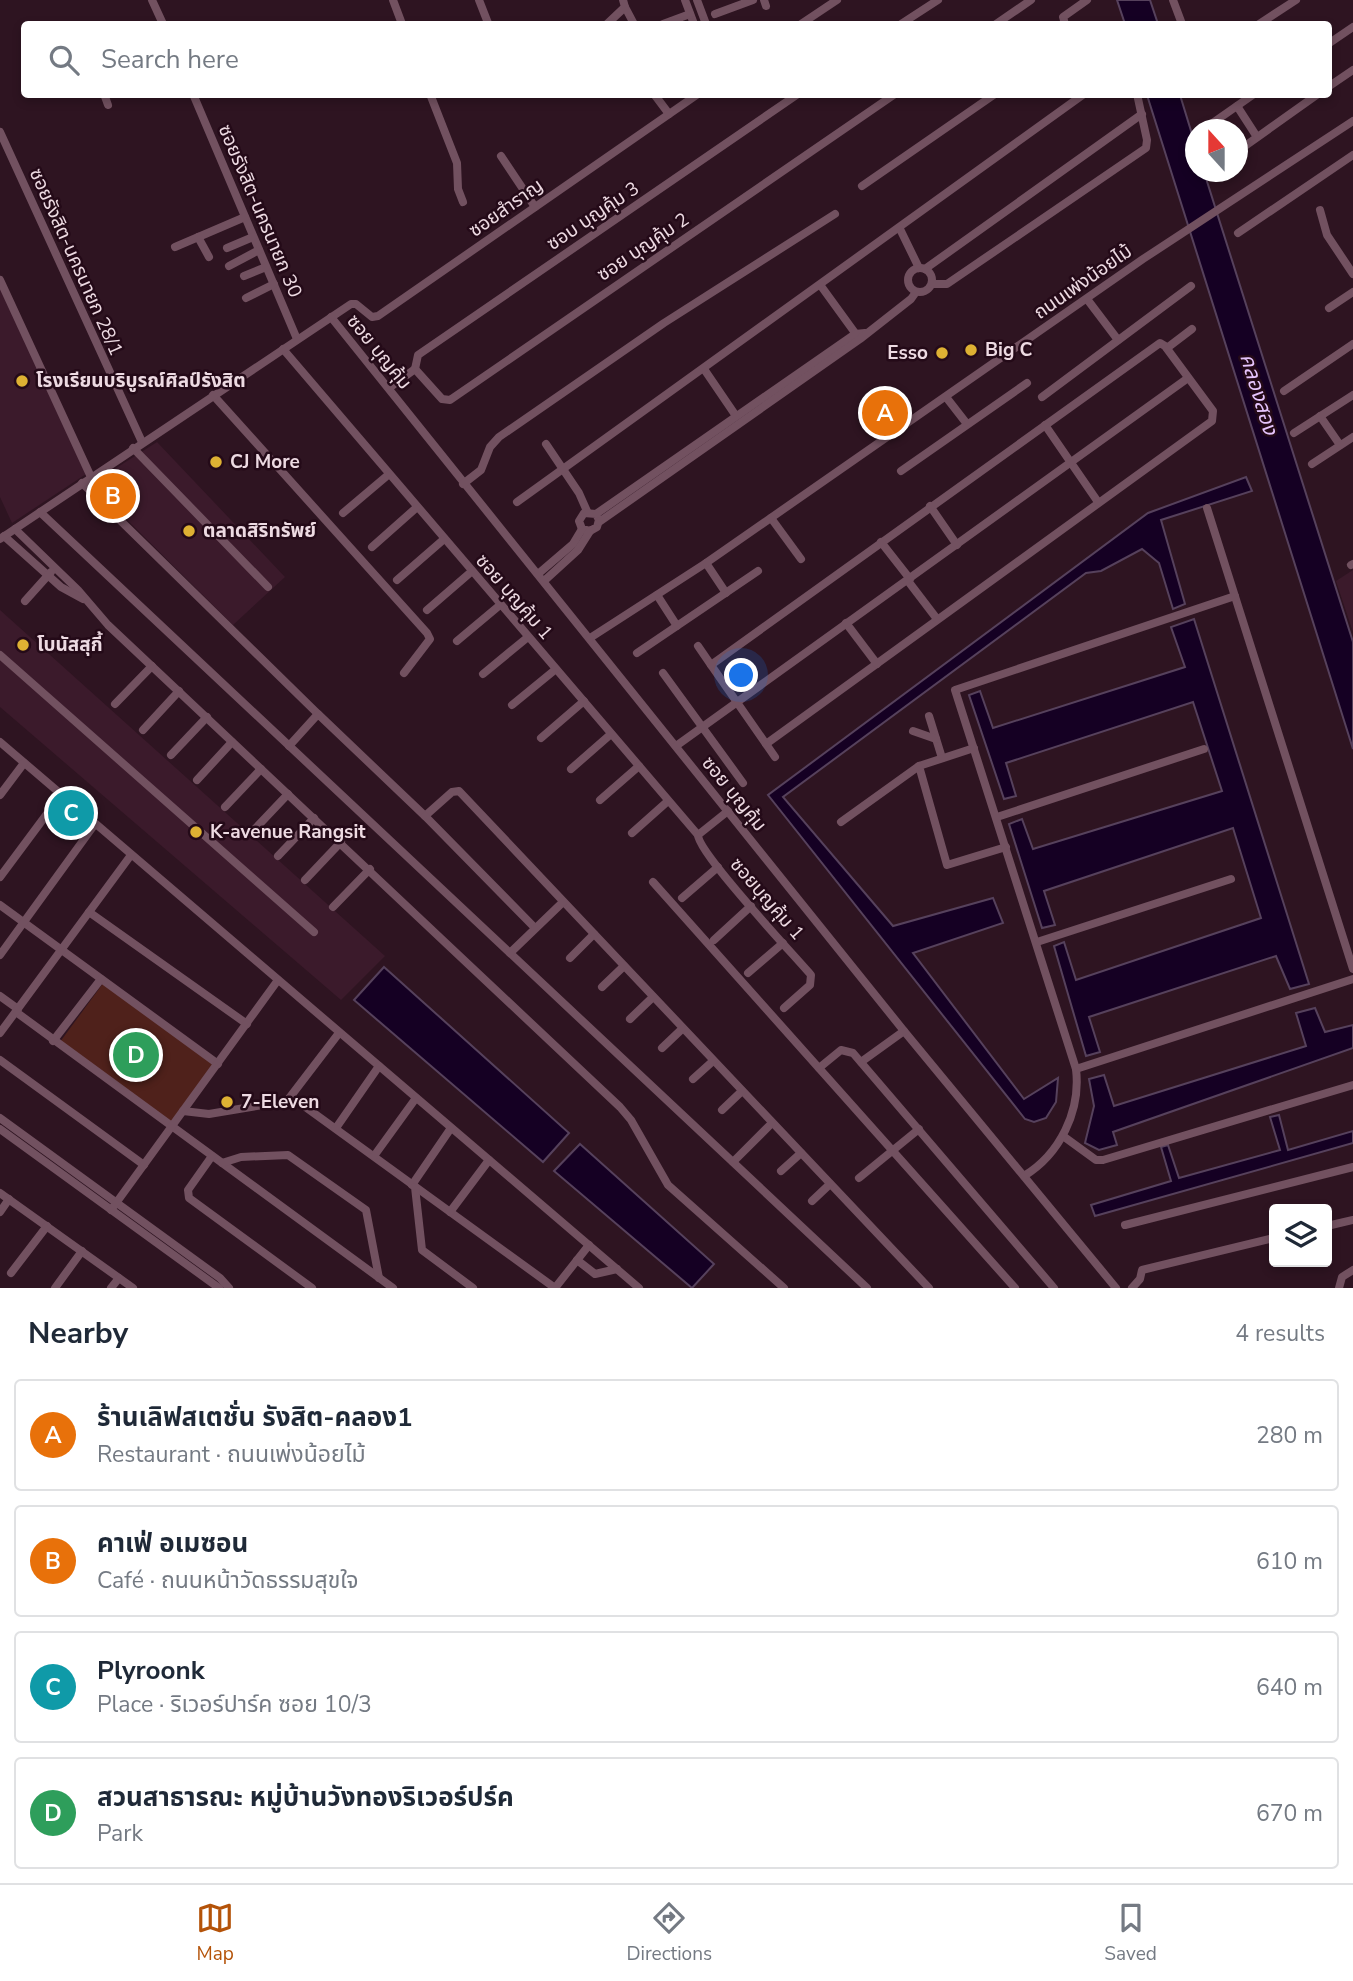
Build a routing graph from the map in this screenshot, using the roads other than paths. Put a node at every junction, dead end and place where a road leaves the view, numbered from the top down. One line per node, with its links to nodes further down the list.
1 (152, 0): 16 (street)
2 (393, 0): 17 (street)
3 (479, 0): 18 (street)
4 (685, 0): 14 (street)
5 (697, 0): 23 (street)
6 (753, 0): 15 (street)
7 (837, 0): 24 (street)
8 (938, 0): 25 (street)
9 (1031, 0): 26 (street)
10 (1087, 0): 27 (street)
11 (1173, 0): 28 (street)
12 (1292, 1): 29 (street)
13 (624, 3): 19 (street); 20 (street)
14 (690, 14): 21 (street); 22 (street)
15 (715, 14)
16 (162, 21)
17 (401, 21)
18 (487, 21)
19 (609, 21)
20 (633, 21)
21 (671, 21)
22 (693, 21)
23 (705, 21)
24 (806, 21)
25 (906, 21)
26 (1007, 21)
27 (1064, 21)
28 (1181, 21)
29 (1263, 21)
30 (1353, 27): 31 (street)
31 (1332, 41)
32 (1353, 71): 33 (street)
33 (1332, 85)
34 (105, 98): 46 (street)
35 (195, 98): 62 (street, ซอยรังสิต-นครนายก 30)
36 (432, 98): 58 (street)
37 (657, 98): 48 (street)
38 (692, 98): 48 (street, ซอยสำราญ)
39 (792, 98): 94 (street, ซอบ บุญคุ้ม 3)
40 (889, 98): 94 (street, ซอย บุญคุ้ม 2)
41 (989, 98): 57 (street)
42 (1079, 98): 63 (street)
43 (1138, 98): 49 (street)
44 (1248, 98): 47 (street)
45 (1312, 98): 53 (street)
46 (108, 105)
47 (1237, 106): 50 (street); 53 (street)
48 (669, 114): 59 (street, ซอยสำราญ)
49 (1142, 114): 73 (street); 78 (street)
50 (1218, 119)
51 (1353, 121): 84 (street, ถนนเพ่งน้อยไม้)
52 (0, 132): 110 (street, ซอยรังสิต-นครนายก 28/1)
53 (1257, 137): 54 (street)
54 (1248, 143)
55 (1353, 155): 64 (street)
56 (501, 156): 59 (street)
57 (862, 186)
58 (463, 202)
59 (535, 207): 86 (street, ซอยสำราญ)
60 (1320, 210): 74 (street)
61 (835, 214): 121 (street)
62 (245, 217): 65 (street); 66 (street, ซอยรังสิต-นครนายก 30)
63 (900, 229): 73 (street); 79 (street)
64 (1238, 233)
65 (198, 237): 67 (street); 70 (street)
66 (253, 237): 68 (street); 69 (street, ซอยรังสิต-นครนายก 30)
67 (174, 247)
68 (227, 247)
69 (259, 250): 71 (street); 72 (street, ซอยรังสิต-นครนายก 30)
70 (209, 257)
71 (229, 266)
72 (266, 267): 75 (street); 77 (street, ซอยรังสิต-นครนายก 30)
73 (922, 269): 78 (street); 81 (street)
74 (1353, 274)
75 (244, 276)
76 (0, 280): 119 (street)
77 (274, 284): 83 (street); 89 (street, ซอยรังสิต-นครนายก 30)
78 (932, 284): 81 (street)
79 (821, 286): 88 (street); 95 (street)
80 (1191, 286): 90 (street)
81 (916, 292): 88 (street)
82 (1353, 292): 85 (street)
83 (246, 298)
84 (1087, 299): 90 (street); 102 (street, ถนนเพ่งน้อยไม้)
85 (1329, 308)
86 (331, 317): 89 (street); 98 (street, ซอย บุญคุ้ม)
87 (1192, 329): 92 (street)
88 (860, 335): 104 (street); 129 (street)
89 (297, 339): 93 (street)
90 (1118, 340): 103 (street)
91 (1353, 344): 99 (street)
92 (1167, 348): 96 (street); 107 (street)
93 (283, 349): 100 (street); 118 (street, ซอย บุญคุ้ม 1)
94 (415, 369): 98 (street, ซอบ บุญคุ้ม 3)
95 (704, 369): 104 (street); 116 (street)
96 (1188, 378): 114 (street); 123 (street)
97 (1027, 383): 106 (street)
98 (389, 388): 121 (street, ซอย บุญคุ้ม)
99 (1284, 391)
100 (213, 395): 110 (street); 168 (street)
101 (1353, 395): 105 (street)
102 (946, 397): 106 (street); 130 (street, ถนนเพ่งน้อยไม้)
103 (1042, 397)
104 (736, 416): 129 (street)
105 (1321, 416): 108 (street); 112 (street)
106 (967, 424): 117 (street)
107 (1045, 425): 114 (street); 124 (street)
108 (1294, 433)
109 (1353, 437): 112 (street)
110 (142, 442): 113 (street)
111 (546, 444): 116 (street)
112 (1340, 445): 115 (street)
113 (133, 448): 119 (street); 147 (street)
114 (1072, 463): 123 (street); 136 (street)
115 (1312, 464)
116 (564, 469): 122 (street); 129 (street)
117 (901, 471)
118 (388, 475): 125 (street, ซอย บุญคุ้ม 1); 128 (street)
119 (91, 477): 120 (street)
120 (82, 483): 127 (street); 176 (street)
121 (463, 484): 144 (street, ซอย บุญคุ้ม)
122 (517, 502)
123 (1098, 502): 155 (street)
124 (930, 506): 135 (street); 136 (street)
125 (416, 508): 134 (street, ซอย บุญคุ้ม 1); 137 (street)
126 (1207, 508): 150 (street)
127 (40, 512): 131 (street); 188 (street)
128 (343, 513)
129 (594, 516): 132 (street); 132 (street)
130 (771, 518): 138 (street); 139 (street, ถนนเพ่งน้อยไม้)
131 (15, 529): 133 (street); 140 (street)
132 (586, 530): 144 (street)
133 (2, 537): 143 (street)
134 (443, 540): 142 (street, ซอย บุญคุ้ม 1); 145 (street)
135 (880, 542): 146 (street); 166 (street)
136 (957, 545): 146 (street)
137 (372, 547)
138 (801, 559)
139 (706, 563): 148 (street); 149 (street, ถนนเพ่งน้อยไม้)
140 (55, 569): 143 (street); 151 (street)
141 (758, 571): 148 (street)
142 (471, 572): 153 (street, ซอย บุญคุ้ม 1); 154 (street)
143 (48, 576): 151 (street); 152 (street)
144 (541, 578): 159 (street, ซอย บุญคุ้ม)
145 (397, 580)
146 (909, 580): 155 (street); 156 (street)
147 (268, 587)
148 (726, 593): 157 (street)
149 (657, 595): 157 (street); 159 (street, ถนนเพ่งน้อยไม้)
150 (1235, 596): 190 (street); 245 (street)
151 (83, 598): 165 (street)
152 (25, 601)
153 (500, 605): 158 (street, ซอย บุญคุ้ม 1); 160 (street)
154 (427, 610)
155 (937, 619): 164 (street)
156 (846, 623): 164 (street); 173 (street)
157 (677, 626): 162 (street)
158 (528, 636): 167 (street, ซอย บุญคุ้ม 1); 170 (street)
159 (590, 638): 189 (street, ซอย บุญคุ้ม)
160 (457, 641)
161 (698, 646): 166 (street)
162 (637, 653)
163 (0, 655): 235 (street)
164 (877, 664): 187 (street)
165 (152, 666): 171 (street); 174 (street)
166 (711, 666): 173 (street)
167 (556, 669): 172 (street, ซอย บุญคุ้ม 1); 175 (street)
168 (404, 673)
169 (663, 673): 179 (street)
170 (484, 674)
171 (179, 691): 178 (street); 180 (street)
172 (584, 701): 182 (street, ซอย บุญคุ้ม 1); 183 (street)
173 (736, 702): 179 (street); 187 (street)
174 (115, 704)
175 (512, 705)
176 (318, 714): 188 (street); 209 (street)
177 (929, 716): 184 (street)
178 (207, 717): 186 (street); 192 (street)
179 (701, 726): 189 (street); 201 (street)
180 (143, 730)
181 (913, 731): 184 (street)
182 (611, 734): 196 (street, ซอย บุญคุ้ม 1); 199 (street)
183 (541, 738)
184 (936, 739): 194 (street)
185 (0, 742): 195 (street)
186 (232, 742): 198 (street); 200 (street)
187 (766, 744): 193 (street)
188 (289, 746): 241 (street)
189 (676, 746): 208 (street, ซอย บุญคุ้ม)
190 (974, 748): 194 (street); 210 (street)
191 (1204, 749): 210 (street)
192 (171, 755)
193 (775, 757)
194 (942, 758): 197 (street)
195 (24, 763): 203 (street); 204 (street)
196 (639, 766): 205 (street); 206 (street, ซอย บุญคุ้ม 1)
197 (919, 766): 212 (street); 218 (street)
198 (261, 769): 202 (street); 207 (street)
199 (571, 769)
200 (197, 780)
201 (743, 783)
202 (288, 794): 211 (street); 214 (street)
203 (0, 795)
204 (61, 795): 213 (street); 223 (street)
205 (600, 800)
206 (668, 801): 215 (street); 216 (street, ซอย บุญคุ้ม 1)
207 (225, 807)
208 (728, 811): 216 (street); 258 (street, ซอย บุญคุ้ม)
209 (425, 816): 228 (street); 234 (street)
210 (997, 817): 218 (street)
211 (314, 818): 217 (street); 220 (street)
212 (842, 822)
213 (95, 824): 219 (street); 233 (street)
214 (251, 833)
215 (632, 833)
216 (698, 840): 221 (street, ซอยบุญคุ้ม 1)
217 (341, 842): 222 (street); 225 (street)
218 (1006, 847): 238 (street)
219 (131, 855): 232 (street); 249 (street)
220 (278, 856)
221 (718, 867): 227 (street); 230 (street, ซอยบุญคุ้ม 1)
222 (370, 869): 231 (street); 328 (street)
223 (0, 877)
224 (1231, 879): 238 (street)
225 (305, 880)
226 (653, 882): 268 (street)
227 (682, 898)
228 (563, 902): 234 (street); 236 (street)
229 (0, 905): 233 (street)
230 (751, 906): 237 (street); 239 (street, ซอยบุญคุ้ม 1)
231 (333, 907)
232 (89, 912): 240 (street); 256 (street)
233 (24, 923): 240 (street); 242 (street)
234 (535, 928): 241 (street)
235 (314, 932)
236 (594, 934): 243 (street); 244 (street)
237 (715, 940)
238 (1037, 942): 269 (street)
239 (783, 943): 246 (street); 253 (street, ซอยบุญคุ้ม 1)
240 (62, 950): 247 (street); 254 (street)
241 (510, 953): 290 (street)
242 (0, 954)
243 (569, 958)
244 (624, 967): 250 (street); 252 (street)
245 (1353, 969)
246 (748, 973)
247 (101, 979): 261 (street); 266 (street)
248 (1353, 979): 269 (street)
249 (278, 980): 256 (street); 260 (street)
250 (602, 987)
251 (0, 996): 254 (street)
252 (653, 997): 255 (street); 257 (street)
253 (784, 1008)
254 (17, 1011): 259 (street); 261 (street)
255 (630, 1019)
256 (247, 1024): 266 (street)
257 (682, 1029): 262 (street); 264 (street)
258 (904, 1031): 265 (street); 295 (street, ซอย บุญคุ้ม)
259 (0, 1033)
260 (339, 1033): 267 (street); 273 (street)
261 (53, 1041): 279 (street)
262 (662, 1048)
263 (0, 1060): 292 (street)
264 (713, 1061): 270 (street); 272 (street)
265 (861, 1062): 268 (street); 283 (street)
266 (218, 1064): 276 (street)
267 (379, 1066): 274 (street); 280 (street)
268 (819, 1068): 286 (street)
269 (1076, 1069): 284 (street)
270 (693, 1079)
271 (1353, 1085): 284 (street)
272 (742, 1091): 275 (street); 278 (street)
273 (293, 1098): 276 (street); 280 (street)
274 (416, 1098): 281 (street); 288 (street)
275 (722, 1110)
276 (183, 1111): 279 (street)
277 (0, 1118): 302 (street)
278 (772, 1123): 285 (street); 290 (street)
279 (172, 1125): 287 (street); 292 (street)
280 (335, 1128): 288 (street)
281 (451, 1128): 289 (street); 298 (street)
282 (0, 1129): 302 (street)
283 (919, 1129): 286 (street); 332 (street)
284 (1063, 1136): 295 (street)
285 (801, 1153): 294 (street); 297 (street)
286 (893, 1153): 296 (street); 331 (street)
287 (212, 1156): 291 (street); 323 (street)
288 (374, 1156): 298 (street)
289 (489, 1160): 304 (street); 310 (street)
290 (733, 1162): 329 (street)
291 (222, 1163): 317 (street); 317 (street)
292 (144, 1165): 302 (street)
293 (1353, 1167): 306 (street)
294 (781, 1171)
295 (1024, 1176): 333 (street, ซอย บุญคุ้ม)
296 (859, 1178)
297 (831, 1184): 301 (street); 330 (street)
298 (413, 1186): 304 (street); 325 (street)
299 (0, 1193): 300 (street)
300 (9, 1199): 303 (street); 308 (street)
301 (812, 1201)
302 (113, 1207): 321 (street); 322 (street)
303 (0, 1212)
304 (450, 1212): 326 (street)
305 (1353, 1220): 307 (street)
306 (1125, 1225)
307 (1332, 1225)
308 (47, 1226): 311 (street); 315 (street)
309 (1269, 1239): 334 (street)
310 (589, 1245): 312 (street); 313 (street)
311 (82, 1251): 316 (street); 318 (street)
312 (577, 1260): 313 (street); 326 (street)
313 (617, 1269): 327 (street)
314 (1353, 1270): 335 (street)
315 (11, 1273)
316 (119, 1278): 319 (street); 320 (street)
317 (379, 1278): 324 (street)
318 (55, 1288)
319 (111, 1288)
320 (133, 1288)
321 (219, 1288)
322 (229, 1288)
323 (312, 1288)
324 (393, 1288)
325 (473, 1288)
326 (555, 1288)
327 (639, 1288)
328 (784, 1288)
329 (867, 1288)
330 (929, 1288)
331 (1015, 1288)
332 (1054, 1288)
333 (1116, 1288)
334 (1132, 1288)
335 (1339, 1288)

